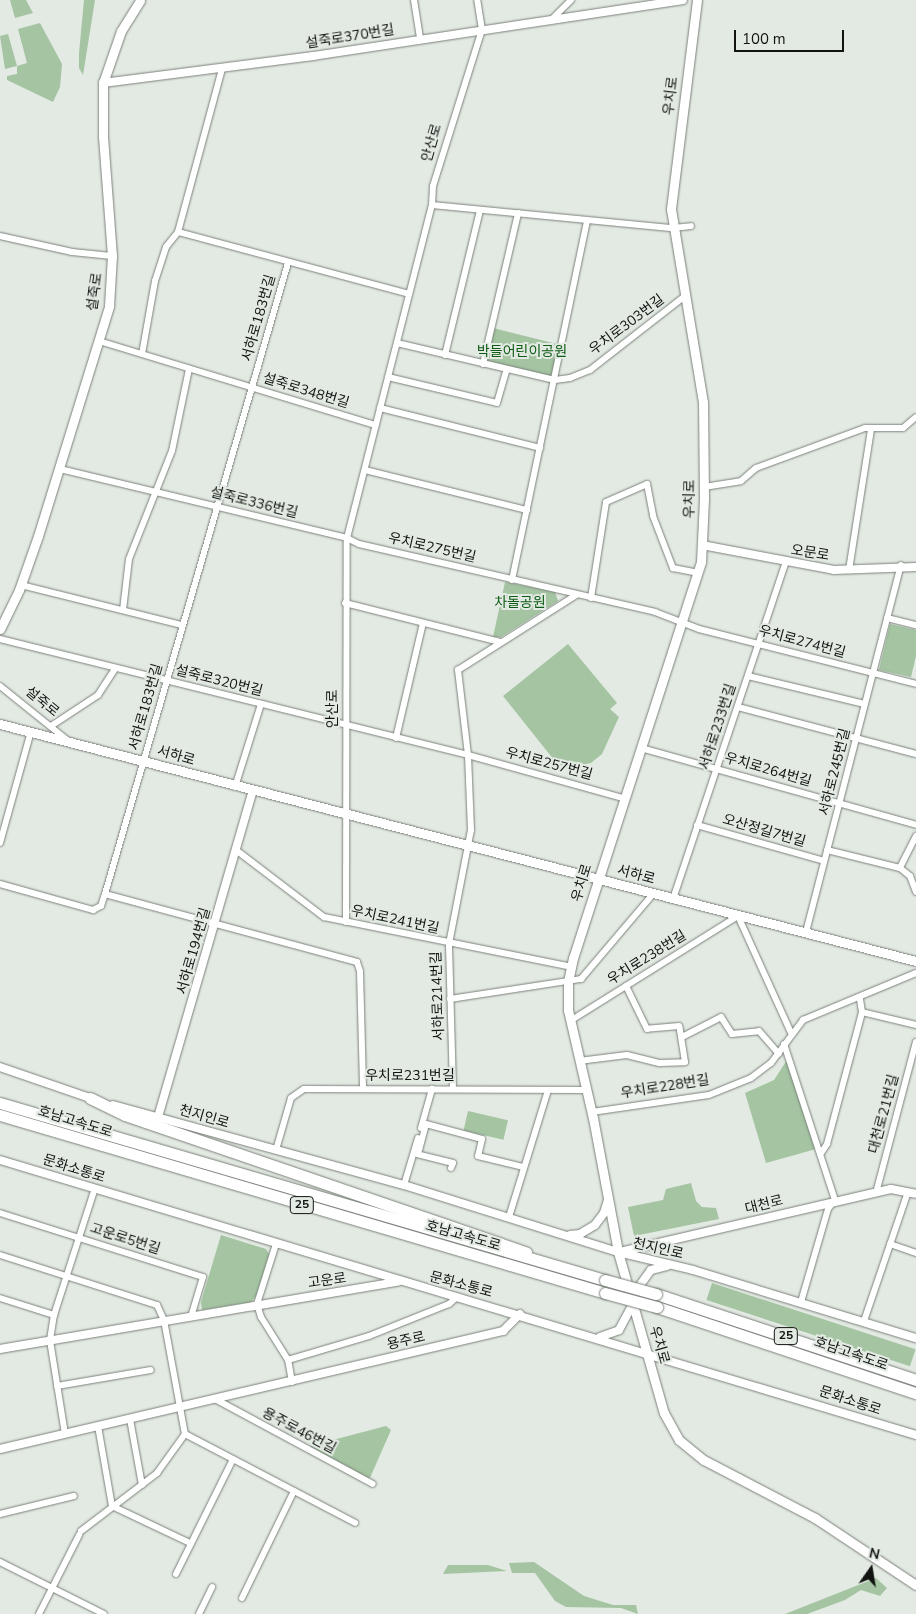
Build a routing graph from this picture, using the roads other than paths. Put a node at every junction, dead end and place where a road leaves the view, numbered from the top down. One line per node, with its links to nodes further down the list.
1 (140, 0): 11 (main road, 설죽로)
2 (414, 0): 9 (street)
3 (477, 0): 8 (street, 안산로)
4 (571, 0): 7 (street)
5 (683, 0): 7 (street, 설죽로370번길)
6 (697, 0): 17 (main road, 우치로)
7 (550, 21): 8 (street, 설죽로370번길)
8 (482, 30): 9 (street, 설죽로370번길); 12 (street, 안산로)
9 (420, 38): 10 (street, 설죽로370번길)
10 (222, 69): 11 (street, 설죽로370번길); 18 (street)
11 (103, 84): 20 (main road, 설죽로)
12 (432, 205): 13 (street); 22 (street, 안산로)
13 (480, 210): 14 (street); 27 (street)
14 (518, 213): 15 (street); 28 (street)
15 (587, 221): 17 (street); 32 (street)
16 (692, 226): 17 (street)
17 (673, 228): 23 (main road, 우치로)
18 (178, 232): 21 (street, 서하로183번길); 26 (street)
19 (0, 236): 20 (street)
20 (112, 256): 24 (main road, 설죽로)
21 (288, 263): 22 (street); 33 (street, 서하로183번길)
22 (409, 294): 25 (street, 안산로)
23 (685, 296): 32 (street, 우치로303번길); 41 (main road, 우치로)
24 (99, 341): 26 (street, 설죽로348번길); 39 (main road, 설죽로)
25 (397, 343): 27 (street, 우치로303번길); 31 (street, 안산로)
26 (142, 354): 29 (street, 설죽로348번길)
27 (445, 355): 28 (street, 우치로303번길)
28 (483, 364): 30 (street, 우치로303번길)
29 (189, 369): 33 (street, 설죽로348번길); 42 (street)
30 (507, 369): 31 (street); 32 (street, 우치로303번길)
31 (388, 377): 34 (street, 안산로)
32 (555, 380): 38 (street)
33 (252, 388): 36 (street, 설죽로348번길); 43 (street, 서하로183번길)
34 (380, 408): 36 (street, 안산로); 38 (street)
35 (916, 417): 37 (street)
36 (376, 425): 40 (street, 안산로)
37 (871, 430): 41 (street); 50 (street)
38 (540, 448): 44 (street)
39 (60, 469): 42 (street, 설죽로336번길); 53 (main road, 설죽로)
40 (365, 470): 44 (street); 45 (street, 안산로)
41 (704, 487): 46 (main road, 우치로)
42 (156, 492): 43 (street, 설죽로336번길); 57 (street)
43 (216, 507): 45 (street, 설죽로336번길); 61 (street, 서하로183번길)
44 (527, 510): 52 (street)
45 (347, 538): 52 (street, 우치로275번길); 56 (street, 안산로)
46 (702, 545): 47 (street, 오문로); 51 (main road, 우치로)
47 (786, 562): 50 (street, 오문로); 66 (street, 서하로233번길)
48 (901, 566): 49 (street, 오문로); 50 (street, 오문로); 58 (street, 서하로245번길)
49 (916, 567)
50 (849, 570)
51 (698, 573): 55 (street); 59 (main road, 우치로)
52 (512, 580): 54 (street, 우치로275번길)
53 (21, 585): 57 (street); 63 (main road, 설죽로)
54 (576, 594): 55 (street, 우치로275번길); 65 (street)
55 (591, 598): 59 (street, 우치로275번길)
56 (345, 603): 60 (street); 77 (street, 안산로)
57 (123, 610): 61 (street)
58 (887, 618): 62 (street); 68 (street, 서하로245번길)
59 (683, 622): 66 (street, 우치로274번길); 83 (main road, 우치로)
60 (424, 623): 65 (street); 80 (street)
61 (182, 625): 70 (street, 서하로183번길)
62 (916, 625)
63 (0, 629)
64 (0, 640): 67 (street, 설죽로320번길)
65 (500, 642): 85 (street)
66 (759, 644): 68 (street, 우치로274번길); 69 (street, 서하로233번길)
67 (115, 669): 70 (street, 설죽로320번길); 78 (street)
68 (873, 674): 71 (street, 우치로274번길); 74 (street, 서하로245번길)
69 (748, 676): 74 (street); 75 (street, 서하로233번길)
70 (166, 681): 73 (street, 설죽로320번길); 86 (street, 서하로183번길)
71 (916, 684)
72 (0, 686): 78 (street, 설죽로)
73 (261, 704): 77 (street, 설죽로320번길); 88 (street)
74 (865, 704): 81 (street, 서하로245번길)
75 (738, 706): 81 (street); 87 (street, 서하로233번길)
76 (0, 724): 79 (main road, 서하로)
77 (345, 725): 80 (street, 우치로257번길); 92 (street, 안산로)
78 (51, 726): 82 (street, 설죽로)
79 (31, 731): 82 (main road, 서하로); 96 (street)
80 (396, 738): 85 (street, 우치로257번길)
81 (856, 738): 84 (street); 91 (street, 서하로245번길)
82 (66, 739): 86 (main road, 서하로)
83 (641, 748): 87 (street, 우치로264번길); 90 (main road, 우치로)
84 (916, 754)
85 (468, 755): 90 (street, 우치로257번길); 97 (street)
86 (143, 761): 88 (main road, 서하로); 105 (street, 서하로183번길)
87 (717, 769): 91 (street, 우치로264번길); 93 (street, 서하로233번길)
88 (235, 787): 89 (main road, 서하로)
89 (253, 791): 92 (main road, 서하로); 98 (street, 서하로194번길)
90 (623, 798): 102 (main road, 우치로)
91 (839, 803): 94 (street, 우치로264번길); 99 (street, 서하로245번길)
92 (345, 815): 97 (main road, 서하로); 109 (street)
93 (697, 824): 100 (street, 오산정길7번길); 107 (street, 서하로233번길)
94 (916, 825)
95 (916, 836): 101 (street)
96 (0, 843)
97 (470, 845): 102 (main road, 서하로); 112 (street, 서하로214번길)
98 (236, 850): 109 (street, 우치로241번길); 110 (street, 서하로194번길)
99 (827, 850): 100 (street, 서하로245번길); 101 (street)
100 (824, 861): 111 (street, 서하로245번길)
101 (900, 868): 104 (street)
102 (597, 879): 106 (main road, 서하로); 114 (main road, 우치로)
103 (0, 884): 105 (street)
104 (916, 892)
105 (105, 894): 110 (street)
106 (653, 894): 107 (main road, 서하로); 116 (street)
107 (673, 899): 108 (main road, 서하로)
108 (738, 916): 111 (main road, 서하로); 117 (street, 우치로238번길); 123 (street)
109 (346, 922): 112 (street, 우치로241번길)
110 (216, 924): 130 (street); 139 (street, 서하로194번길)
111 (806, 932): 113 (main road, 서하로)
112 (448, 944): 114 (street, 우치로241번길); 118 (street, 서하로214번길)
113 (916, 961)
114 (570, 967): 116 (main road, 우치로)
115 (916, 973): 119 (street, 우치로228번길)
116 (568, 982): 118 (street); 121 (main road, 우치로)
117 (626, 986): 121 (street, 우치로238번길); 124 (street)
118 (450, 999): 132 (street, 서하로214번길)
119 (860, 999): 120 (street); 123 (street, 우치로228번길)
120 (862, 1012): 122 (street); 141 (street)
121 (570, 1021): 128 (main road, 우치로)
122 (916, 1025)
123 (791, 1033): 126 (street, 우치로228번길)
124 (682, 1037): 127 (street); 128 (street)
125 (916, 1042): 147 (street, 대천로21번길)
126 (784, 1044): 127 (street, 우치로228번길); 141 (street)
127 (778, 1054): 137 (street, 우치로228번길)
128 (579, 1061): 134 (main road, 우치로)
129 (0, 1067): 135 (street, 천지인로)
130 (363, 1089): 131 (street, 우치로231번길); 140 (street, 우치로231번길)
131 (432, 1089): 132 (street, 우치로231번길); 145 (street)
132 (453, 1089): 133 (street, 우치로231번길)
133 (548, 1090): 134 (street, 우치로231번길); 143 (street)
134 (586, 1090): 137 (main road, 우치로)
135 (90, 1098): 139 (street, 천지인로); 161 (highway)
136 (0, 1103): 161 (highway, 호남고속도로 / 25)
137 (592, 1112): 149 (main road, 우치로)
138 (0, 1115): 184 (highway, 호남고속도로 / 25, bridge)
139 (158, 1118): 140 (street, 천지인로)
140 (276, 1150): 145 (street, 천지인로)
141 (821, 1153): 150 (street)
142 (0, 1160): 146 (street, 문화소통로)
143 (523, 1167): 144 (street); 152 (street)
144 (451, 1168)
145 (404, 1185): 152 (street, 천지인로)
146 (95, 1188): 154 (street); 155 (street, 문화소통로)
147 (876, 1193): 148 (street, 대천로); 150 (street, 대천로)
148 (912, 1193): 156 (street)
149 (608, 1198): 153 (street); 157 (main road, 우치로)
150 (835, 1200): 157 (street, 대천로); 167 (street)
151 (0, 1213): 154 (street, 고운로5번길)
152 (509, 1217): 153 (street, 천지인로)
153 (566, 1235): 157 (street, 천지인로)
154 (80, 1238): 162 (street); 171 (street, 고운로5번길)
155 (276, 1244): 163 (street, 문화소통로); 168 (street)
156 (890, 1244): 158 (street); 173 (street)
157 (618, 1252): 160 (street, 천지인로); 166 (main road, 우치로)
158 (916, 1253)
159 (0, 1255): 162 (street)
160 (671, 1265): 166 (street); 167 (street, 천지인로)
161 (564, 1269): 181 (highway, 호남고속도로 / 25, bridge)
162 (68, 1276): 170 (street); 172 (street)
163 (400, 1281): 164 (street, 문화소통로); 168 (street, 고운로)
164 (457, 1297): 169 (street, 문화소통로); 179 (street, 용주로)
165 (0, 1298): 170 (street)
166 (632, 1301): 174 (street); 178 (main road, 우치로)
167 (801, 1302): 173 (street, 천지인로)
168 (257, 1304): 171 (street, 고운로); 179 (street)
169 (520, 1314): 174 (street, 문화소통로); 182 (street, 용주로)
170 (54, 1315): 176 (street)
171 (191, 1316): 172 (street, 고운로)
172 (164, 1320): 176 (street, 고운로); 186 (street)
173 (864, 1321): 175 (street, 천지인로)
174 (597, 1337): 178 (street, 문화소통로)
175 (916, 1338)
176 (50, 1340): 177 (street, 고운로); 183 (street)
177 (0, 1349)
178 (647, 1352): 191 (street, 문화소통로); 204 (main road, 우치로)
179 (288, 1360): 182 (street)
180 (151, 1370): 183 (street)
181 (916, 1380)
182 (292, 1382): 185 (street, 용주로)
183 (57, 1386): 189 (street)
184 (916, 1392)
185 (215, 1399): 186 (street, 용주로); 194 (street, 용주로46번길)
186 (180, 1406): 187 (street, 용주로); 190 (street)
187 (130, 1419): 188 (street, 용주로); 195 (street)
188 (98, 1426): 189 (street, 용주로); 198 (street)
189 (65, 1434): 192 (street, 용주로)
190 (185, 1434): 193 (street); 195 (street)
191 (916, 1435)
192 (0, 1449)
193 (233, 1459): 196 (street); 201 (street)
194 (373, 1484)
195 (142, 1485): 198 (street)
196 (294, 1491): 200 (street); 207 (street)
197 (74, 1496): 199 (street)
198 (112, 1506): 201 (street); 206 (street)
199 (0, 1514)
200 (355, 1523)
201 (190, 1544): 203 (street)
202 (0, 1562): 206 (street)
203 (176, 1574)
204 (916, 1585)
205 (212, 1587): 210 (street)
206 (52, 1588): 208 (street); 209 (street)
207 (242, 1598)
208 (39, 1614)
209 (104, 1614)
210 (199, 1614)

